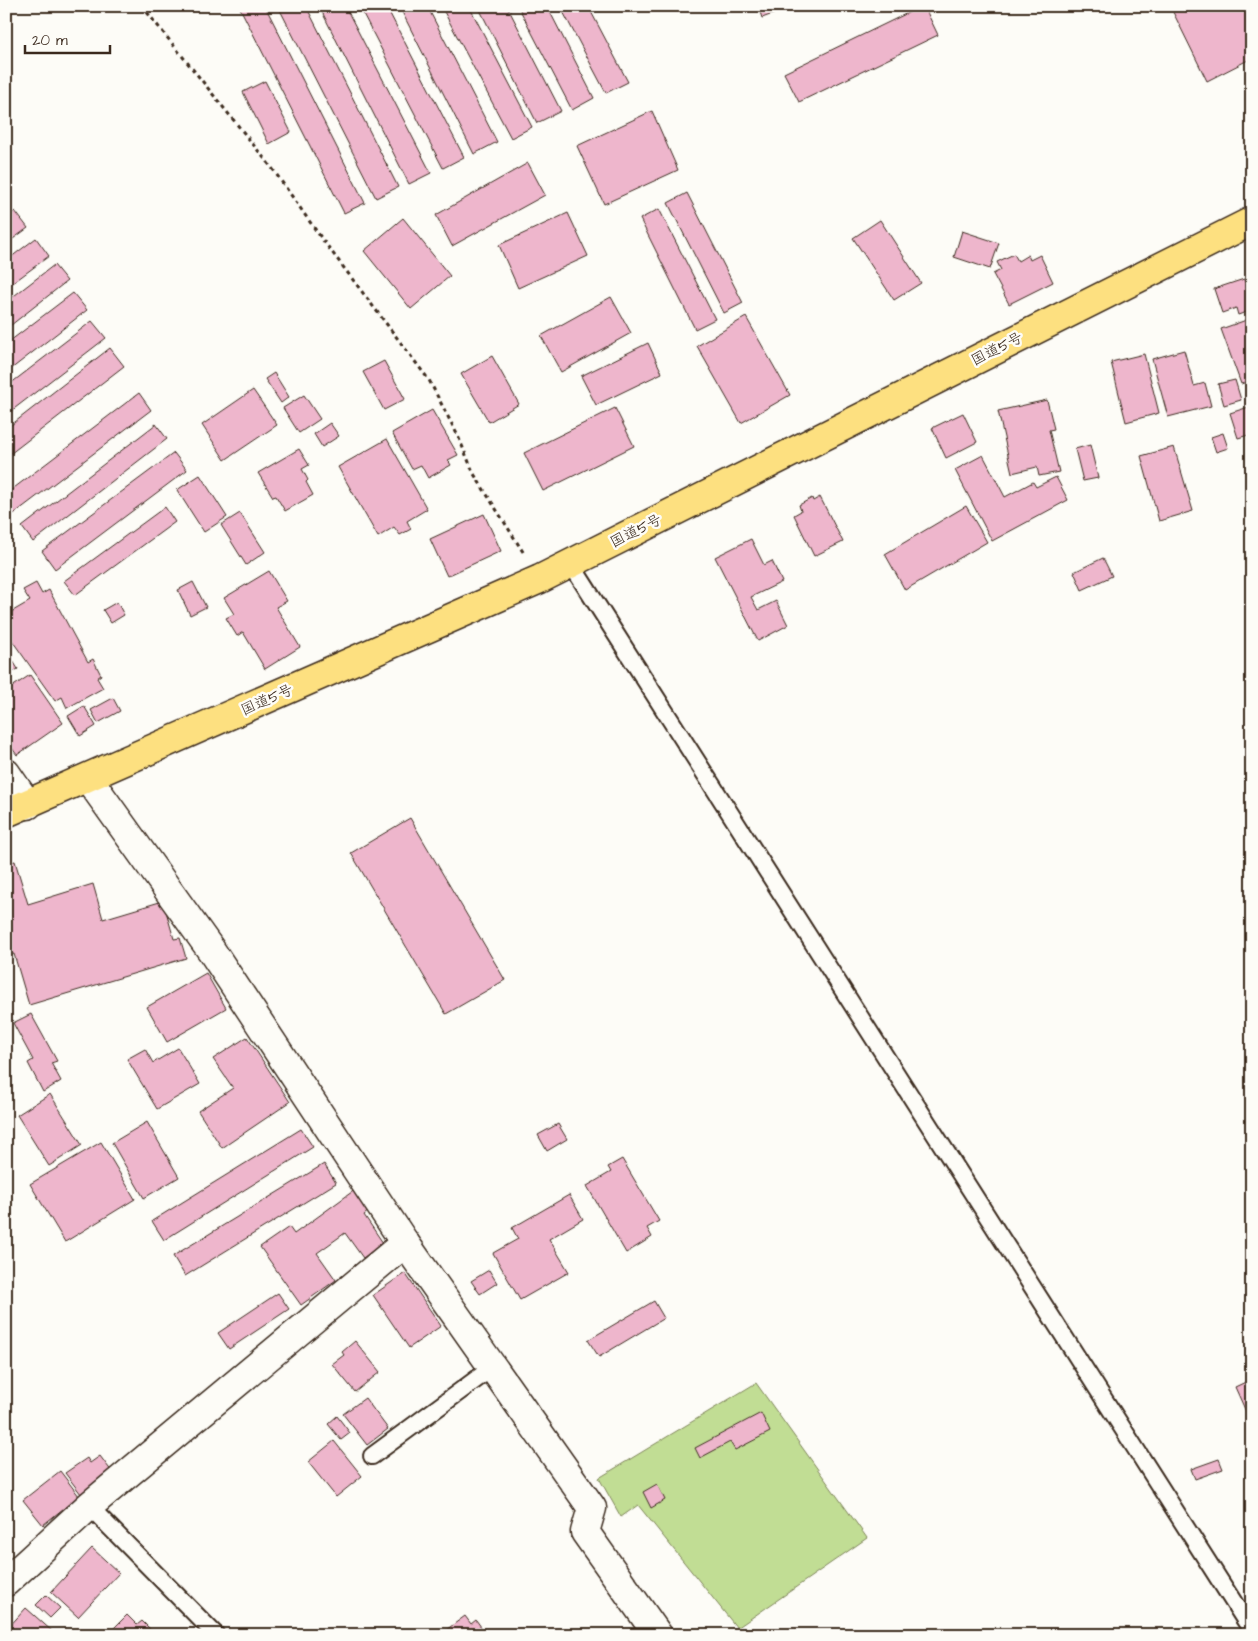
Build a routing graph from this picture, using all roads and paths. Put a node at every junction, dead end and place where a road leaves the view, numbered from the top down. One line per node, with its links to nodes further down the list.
1 (142, 6): 4 (path)
2 (1252, 221): 3 (highway, 国道5号)
3 (571, 564): 4 (highway, 国道5号); 13 (lane)
4 (540, 579): 6 (highway, 国道5号)
5 (6, 773): 7 (street)
6 (88, 778): 7 (highway, 国道5号); 8 (street)
7 (17, 809)
8 (405, 1244): 9 (street); 11 (street)
9 (493, 1367): 10 (lane); 15 (street)
10 (372, 1456)
11 (89, 1506): 12 (street); 14 (lane)
12 (6, 1582)
13 (1252, 1631)
14 (216, 1635)
15 (658, 1635)

